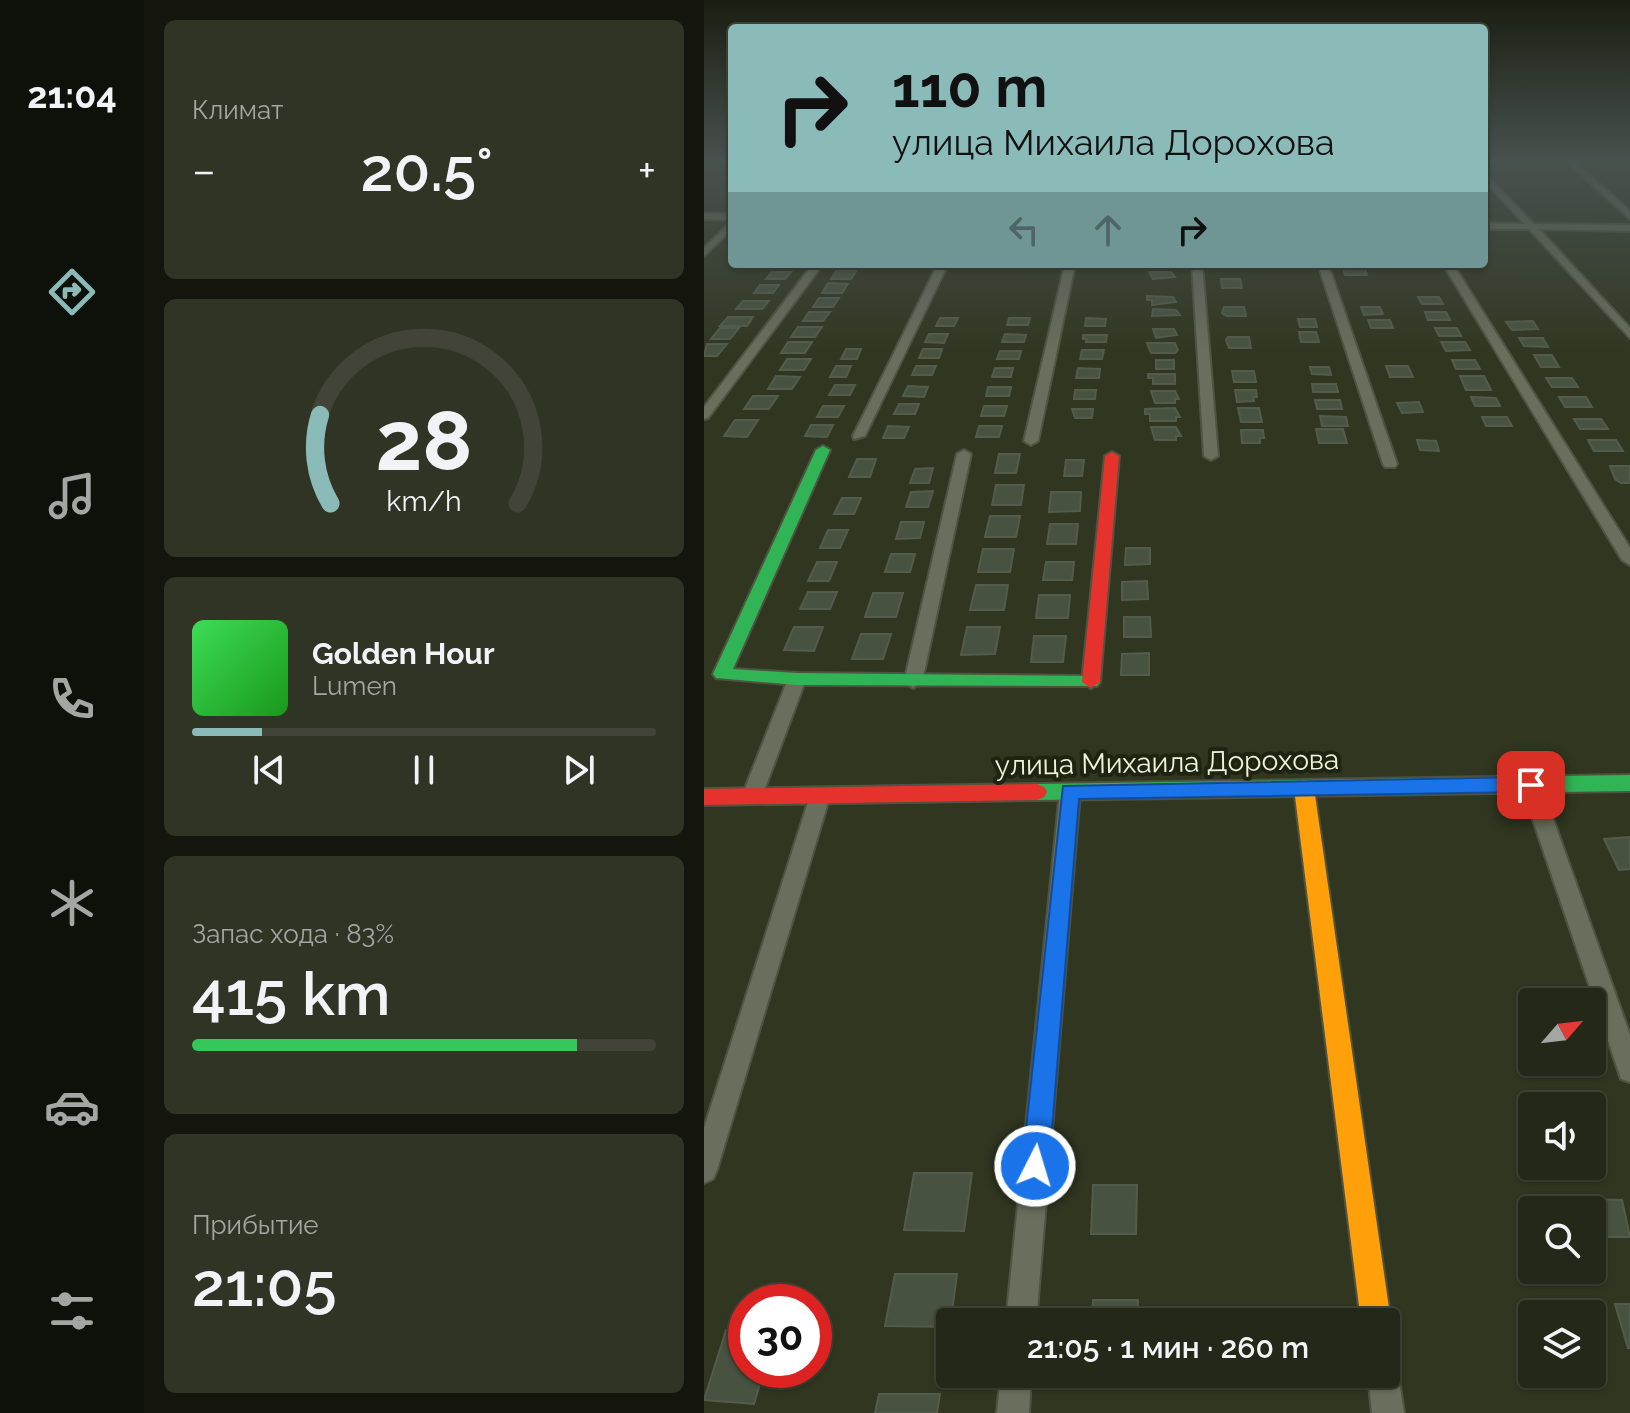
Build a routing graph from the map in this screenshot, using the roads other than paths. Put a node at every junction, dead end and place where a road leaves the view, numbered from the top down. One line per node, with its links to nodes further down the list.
1 (1488, 226): 2 (street)
2 (1533, 227): 4 (street); 12 (street)
3 (728, 228): 5 (street)
4 (1630, 228)
5 (704, 253)
6 (815, 268): 13 (street)
7 (941, 268): 14 (street)
8 (1069, 268): 15 (street)
9 (1197, 268): 19 (street)
10 (1324, 268): 20 (street)
11 (1450, 268): 21 (street)
12 (1630, 335)
13 (704, 415)
14 (859, 436)
15 (1031, 441)
16 (823, 450): 22 (street)
17 (964, 454): 23 (street)
18 (1112, 456): 23 (street)
19 (1211, 456)
20 (1390, 464)
21 (1630, 560)
22 (797, 679): 23 (street); 28 (street)
23 (913, 682)
24 (1630, 783): 25 (street, улица Михаила Дорохова)
25 (1531, 785): 26 (street, улица Михаила Дорохова); 31 (street)
26 (1304, 788): 27 (street, улица Михаила Дорохова); 34 (street)
27 (1070, 792): 29 (street, улица Михаила Дорохова); 33 (street)
28 (752, 796): 29 (street, улица Михаила Дорохова); 30 (street, улица Михаила Дорохова)
29 (820, 796): 32 (street)
30 (704, 797)
31 (1630, 1070)
32 (704, 1170)
33 (1022, 1308)
34 (1374, 1308)
35 (1015, 1388): 37 (street)
36 (1385, 1388): 38 (street)
37 (1013, 1413)
38 (1388, 1413)

